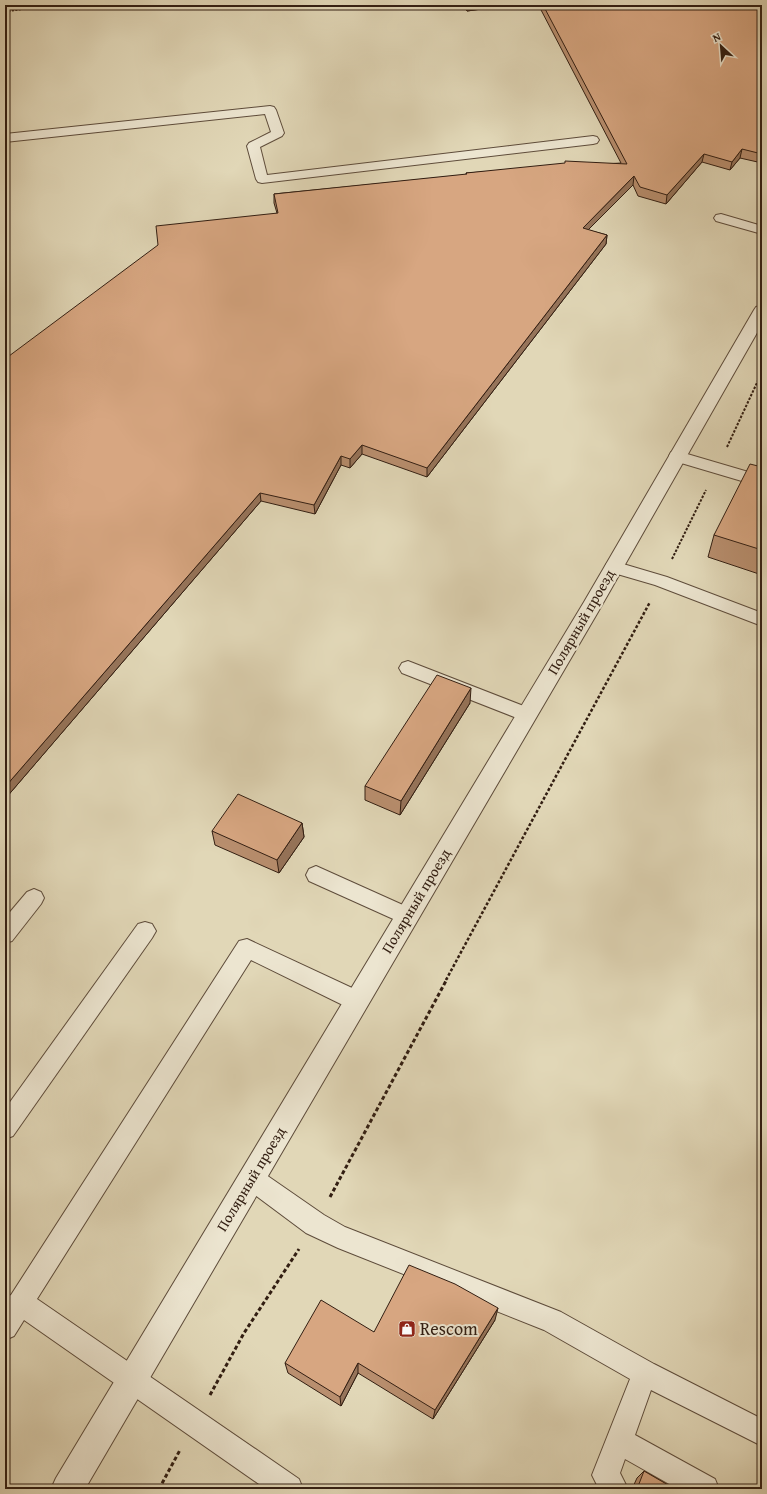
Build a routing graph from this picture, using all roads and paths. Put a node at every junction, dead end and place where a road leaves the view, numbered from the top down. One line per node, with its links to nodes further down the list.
1 (48, 5): 2 (path)
2 (5, 12)
3 (5, 138): 4 (lane)
4 (593, 140)
5 (721, 218): 6 (lane)
6 (762, 230)
7 (762, 310): 9 (street, Полярный проезд)
8 (762, 372): 10 (path)
9 (677, 456): 10 (lane); 12 (street, Полярный проезд)
10 (716, 468): 11 (lane); 13 (path)
11 (762, 482)
12 (613, 567): 13 (lane); 16 (street, Полярный проезд)
13 (661, 581): 14 (lane); 25 (path)
14 (762, 620)
15 (408, 668): 16 (lane)
16 (527, 715): 19 (street, Полярный проезд)
17 (316, 875): 19 (lane)
18 (34, 898): 21 (lane)
19 (407, 916): 22 (street, Полярный проезд)
20 (145, 931): 23 (lane)
21 (5, 934)
22 (357, 1001): 24 (street, Полярный проезд); 26 (lane)
23 (5, 1128)
24 (251, 1178): 25 (lane); 29 (street, Полярный проезд)
25 (315, 1224): 28 (lane); 30 (path)
26 (13, 1307): 27 (lane); 29 (lane)
27 (5, 1327)
28 (644, 1373): 31 (lane); 32 (lane)
29 (132, 1379): 30 (lane); 33 (street, Полярный проезд)
30 (194, 1423): 34 (path); 35 (lane)
31 (762, 1433)
32 (619, 1441): 36 (lane); 37 (lane)
33 (66, 1489)
34 (158, 1489)
35 (289, 1489)
36 (614, 1489)
37 (705, 1489)

